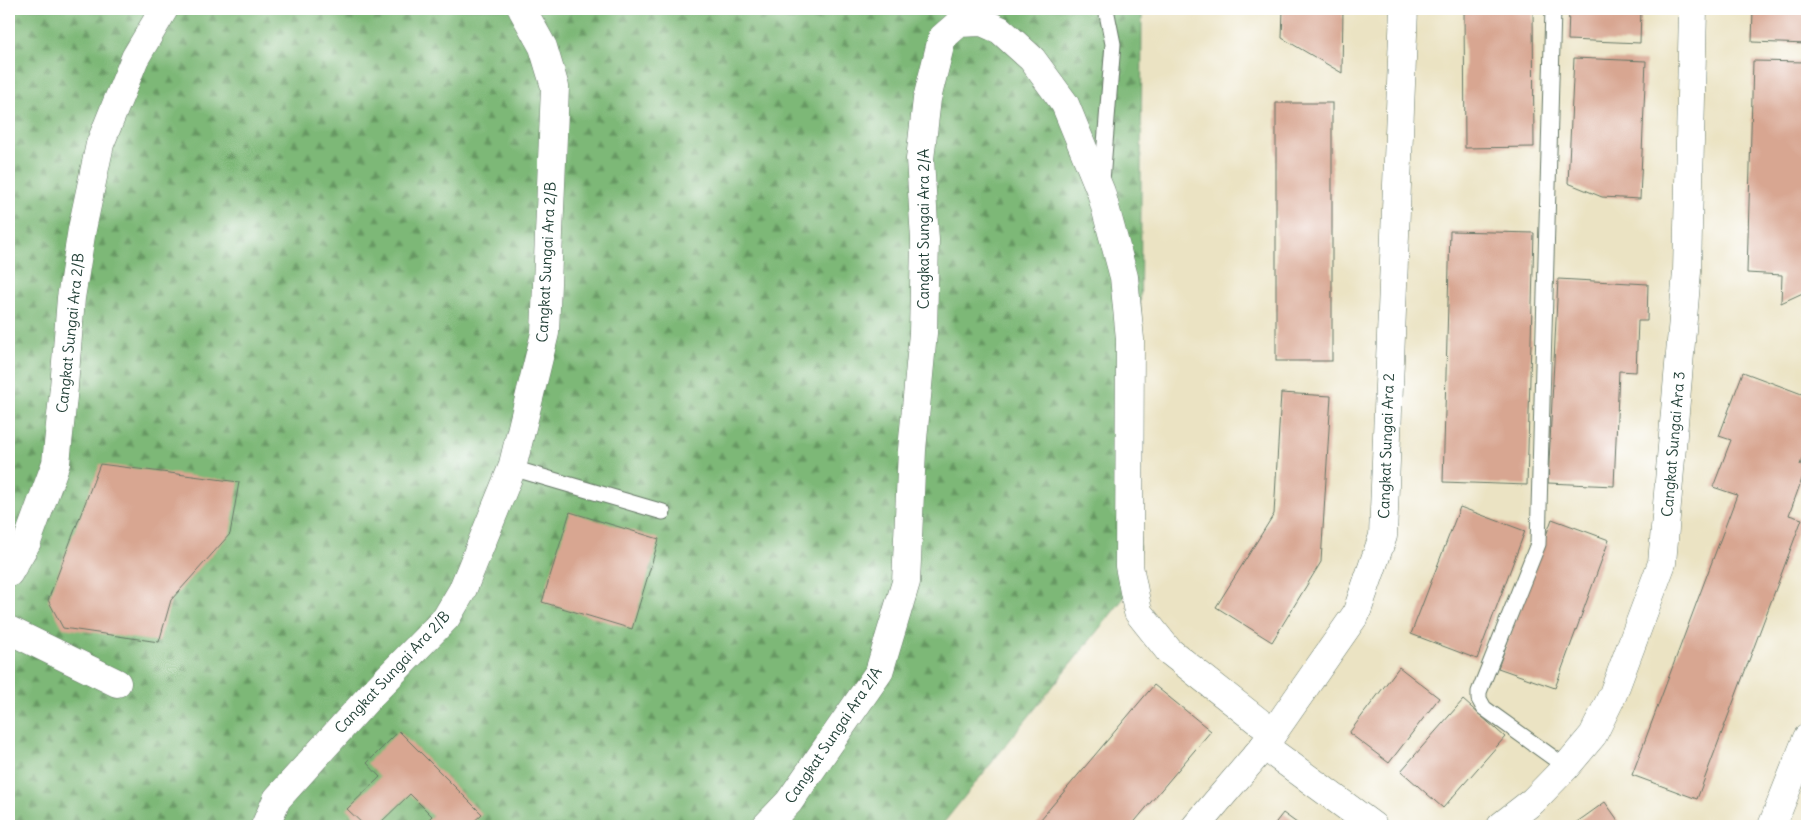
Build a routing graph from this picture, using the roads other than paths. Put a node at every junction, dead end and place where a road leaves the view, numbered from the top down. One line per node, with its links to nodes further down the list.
1 (164, 9): 10 (street, Cangkat Sungai Ara 2/B)
2 (522, 9): 8 (street, Cangkat Sungai Ara 2/B)
3 (1106, 9): 7 (lane)
4 (1404, 9): 14 (street, Cangkat Sungai Ara 2)
5 (1553, 9): 15 (lane)
6 (1693, 9): 15 (street, Cangkat Sungai Ara 3)
7 (1101, 192): 14 (street, Cangkat Sungai Ara 2/A); 17 (street, Cangkat Sungai Ara 2/A)
8 (512, 468): 9 (lane); 16 (street, Cangkat Sungai Ara 2/B)
9 (663, 512)
10 (9, 573)
11 (9, 630): 12 (street)
12 (118, 683)
13 (1807, 738): 21 (street)
14 (1268, 740): 18 (street, Cangkat Sungai Ara 2); 19 (street, Cangkat Sungai Ara 2/A)
15 (1566, 767): 20 (street, Cangkat Sungai Ara 3)
16 (265, 826)
17 (766, 826)
18 (1196, 826)
19 (1374, 826)
20 (1500, 826)
21 (1772, 826)

